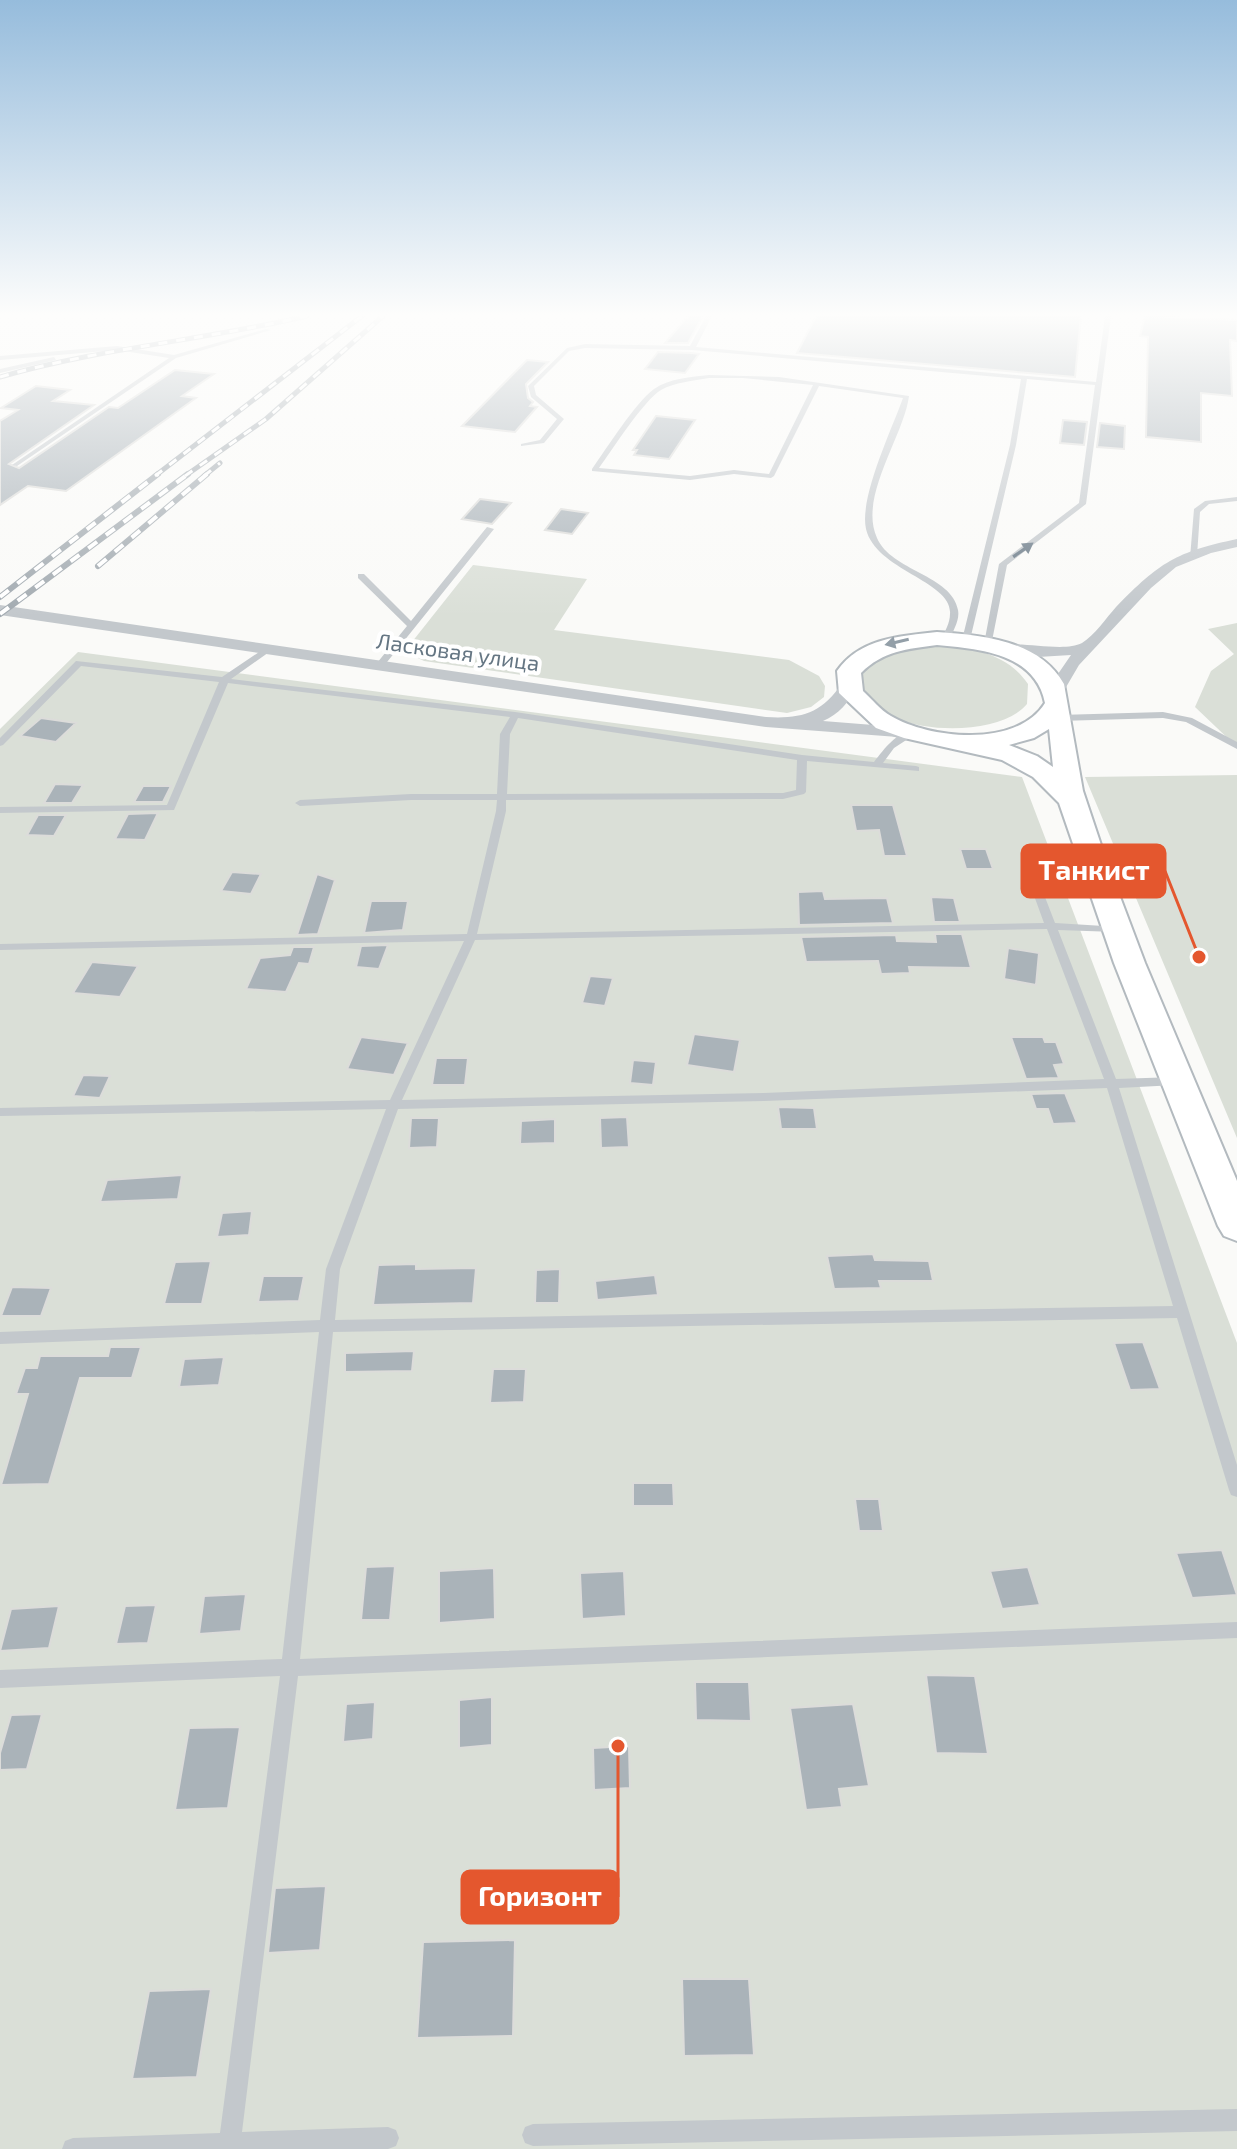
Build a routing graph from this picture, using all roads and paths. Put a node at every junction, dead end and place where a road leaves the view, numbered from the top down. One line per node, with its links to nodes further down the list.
1 (87, 416): 9 (lane)
2 (558, 416): 8 (lane)
3 (636, 416): 4 (lane)
4 (801, 416)
5 (900, 416): 17 (lane)
6 (1018, 416): 17 (lane)
7 (1094, 416): 17 (lane, one-way to 7)
8 (523, 445)
9 (15, 465)
10 (1237, 499): 13 (lane)
11 (490, 529): 16 (lane)
12 (1237, 543): 13 (street)
13 (1193, 556): 18 (street)
14 (361, 576): 16 (lane)
15 (0, 610): 19 (street, Ласковая улица)
16 (411, 626): 20 (lane)
17 (977, 643): 18 (street); 22 (street, one-way to 22); 23 (street)
18 (1092, 646): 23 (street)
19 (268, 650): 20 (street, Ласковая улица); 21 (lane)
20 (380, 665): 25 (street, Ласковая улица)
21 (225, 679): 24 (lane); 28 (lane); 36 (lane)
22 (848, 687): 25 (street); 26 (street)
23 (1058, 704): 27 (street); 29 (lane); 34 (street)
24 (515, 715): 30 (lane); 33 (lane)
25 (766, 722): 26 (street, Ласковая улица)
26 (911, 733): 27 (street); 31 (lane)
27 (957, 741): 34 (street)
28 (0, 743)
29 (1237, 746)
30 (802, 758): 31 (lane); 33 (lane)
31 (877, 765): 32 (lane)
32 (916, 769)
33 (501, 796): 35 (lane); 40 (lane)
34 (1072, 801): 39 (street)
35 (300, 803)
36 (0, 810)
37 (1033, 879): 38 (lane)
38 (1052, 926): 39 (lane); 40 (lane); 43 (lane)
39 (1119, 930): 42 (street)
40 (471, 938): 41 (lane); 44 (lane)
41 (0, 947)
42 (1179, 1081): 43 (lane); 46 (street)
43 (1111, 1082): 44 (lane); 47 (lane)
44 (394, 1104): 45 (lane); 48 (lane)
45 (0, 1112)
46 (1237, 1226)
47 (1181, 1312): 48 (lane); 50 (lane)
48 (327, 1326): 49 (lane); 52 (lane)
49 (0, 1338)
50 (1237, 1490)
51 (1237, 1630): 52 (lane)
52 (290, 1668): 53 (lane); 57 (lane)
53 (0, 1679)
54 (1237, 2120): 55 (lane)
55 (533, 2135)
56 (388, 2138): 57 (lane)
57 (229, 2145): 58 (lane)
58 (73, 2149)

